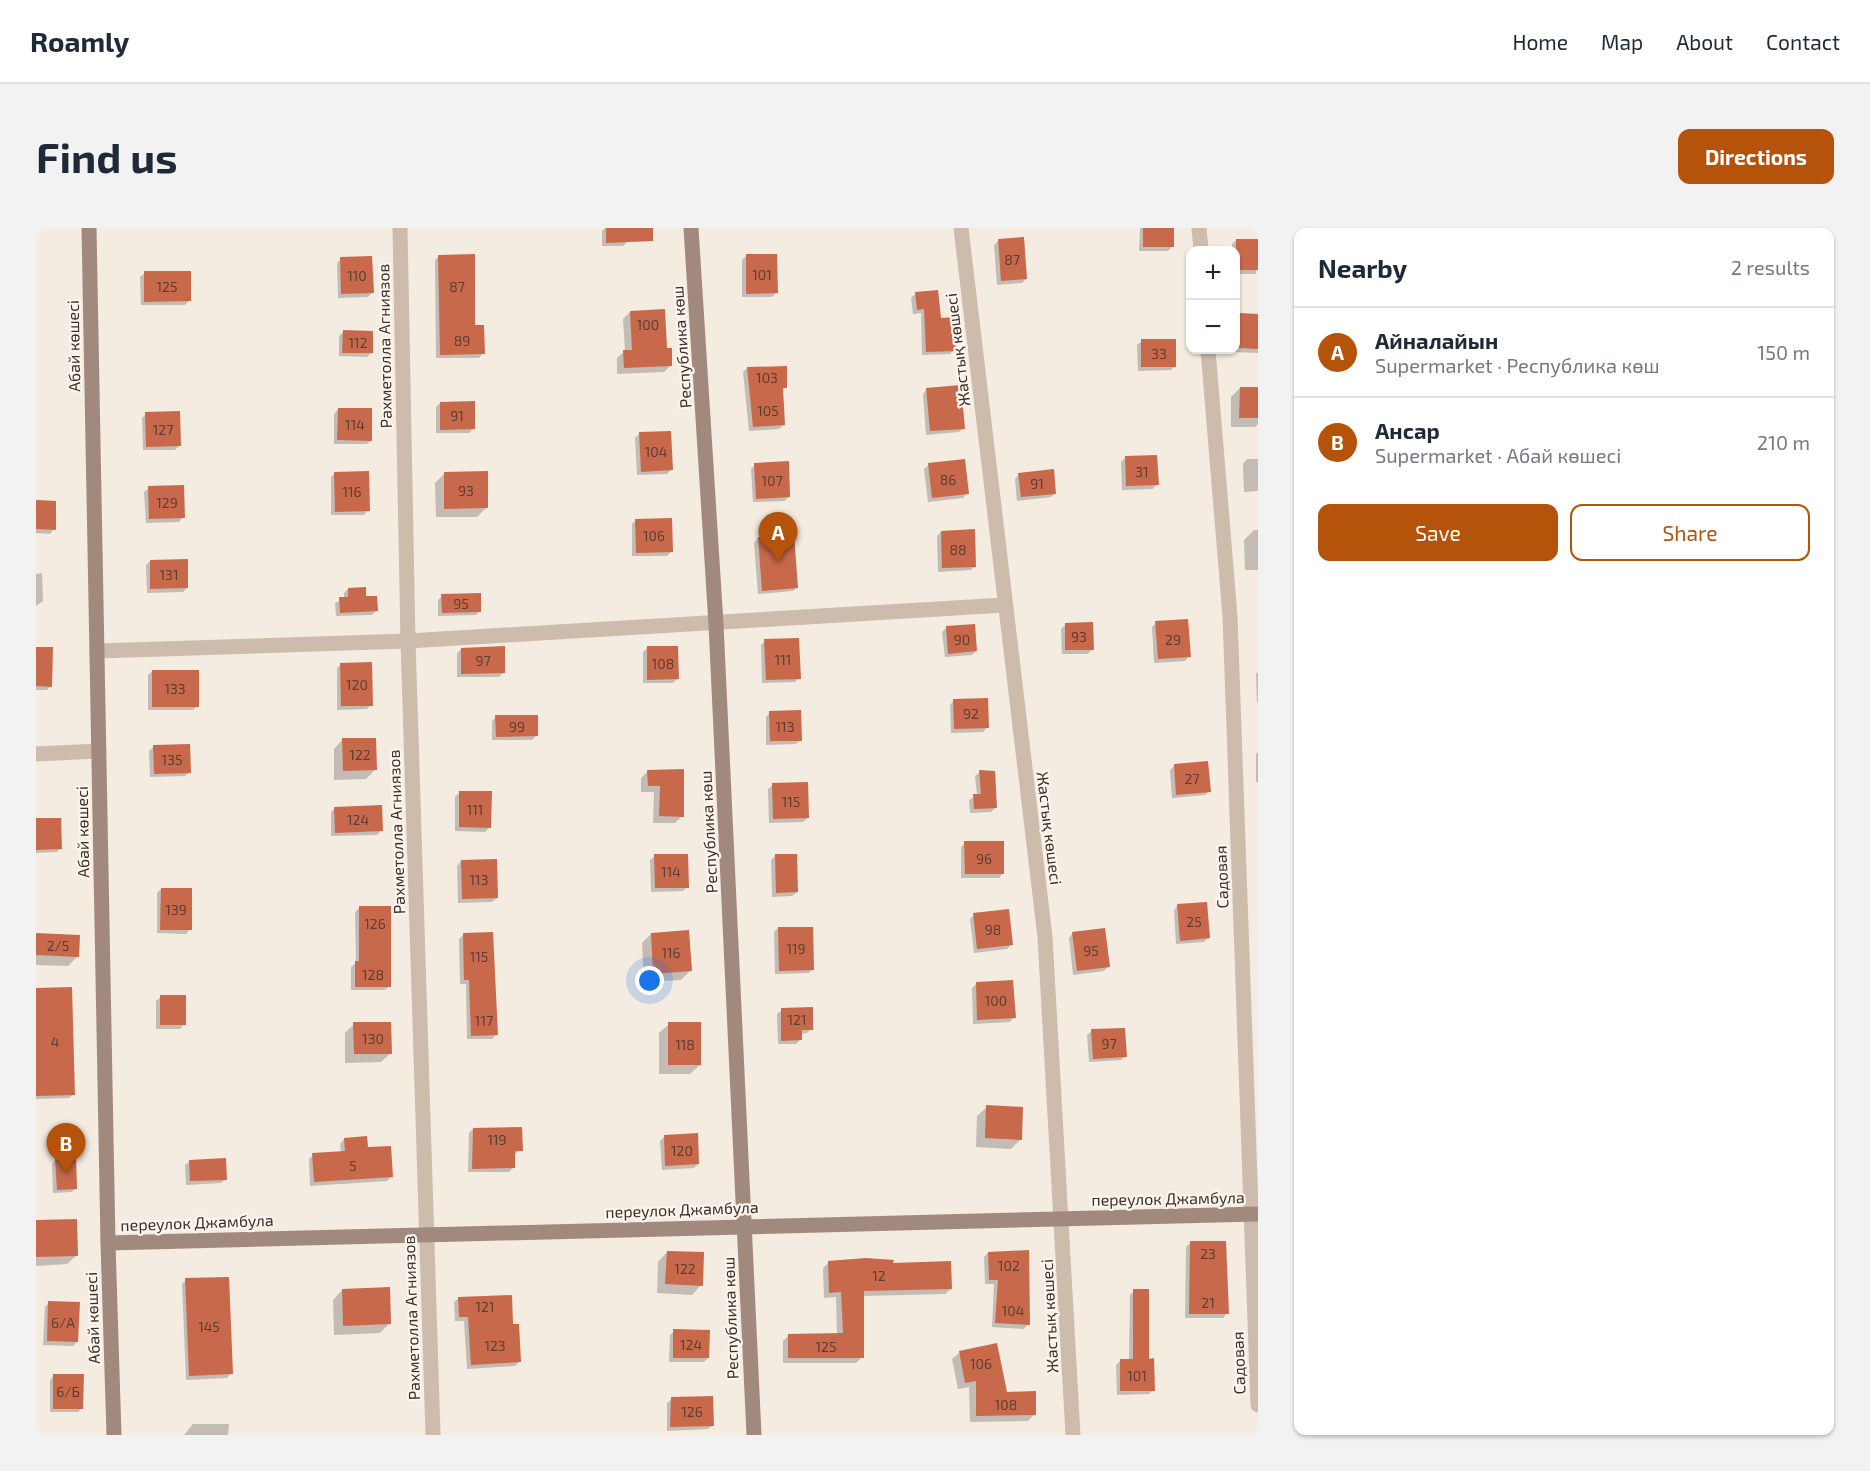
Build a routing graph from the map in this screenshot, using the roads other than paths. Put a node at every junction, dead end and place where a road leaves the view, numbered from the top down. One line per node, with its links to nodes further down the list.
1 (89, 228): 11 (main road, Абай көшесі)
2 (400, 228): 10 (street, Рахметолла Агниязов)
3 (692, 228): 9 (main road, Республика көш)
4 (961, 228): 8 (street, Жастық көшесі)
5 (1199, 228): 6 (street)
6 (1201, 246)
7 (1208, 354): 14 (street, Садовая)
8 (1004, 605): 9 (street); 15 (street, Жастық көшесі)
9 (716, 624): 10 (street); 16 (main road, Республика көш)
10 (408, 641): 11 (street); 17 (street, Рахметолла Агниязов)
11 (97, 651): 12 (main road, Абай көшесі)
12 (99, 751): 13 (street); 18 (main road, Абай көшесі)
13 (36, 754)
14 (1255, 1214): 15 (main road, переулок Джамбула); 19 (street, Садовая)
15 (1062, 1218): 16 (main road, переулок Джамбула); 23 (street, Жастық көшесі)
16 (744, 1225): 17 (main road, переулок Джамбула); 22 (main road, Республика көш)
17 (427, 1234): 18 (main road, переулок Джамбула); 21 (street, Рахметолла Агниязов)
18 (108, 1243): 20 (main road, Абай көшесі)
19 (1258, 1405)
20 (114, 1435)
21 (433, 1435)
22 (754, 1435)
23 (1073, 1435)

